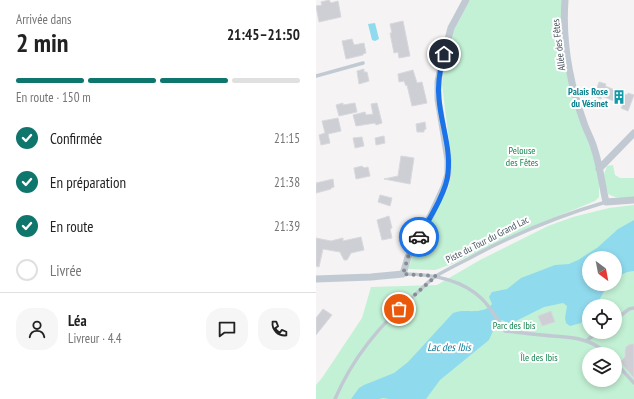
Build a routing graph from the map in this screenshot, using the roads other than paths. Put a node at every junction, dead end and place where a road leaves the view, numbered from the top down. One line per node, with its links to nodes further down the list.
1 (466, 0): 9 (street)
2 (565, 0): 6 (street, Allée des Fêtes)
3 (363, 63): 4 (lane)
4 (316, 76)
5 (634, 133): 6 (street)
6 (599, 169): 8 (street, Allée des Fêtes)
7 (634, 200): 8 (street, Piste du Tour du Grand Lac)
8 (606, 202): 10 (lane, Piste du Tour du Grand Lac)
9 (403, 274): 10 (lane); 11 (street)
10 (436, 276): 15 (lane); 19 (lane, Piste du Tour du Grand Lac)
11 (316, 279)
12 (634, 308): 13 (lane)
13 (622, 314)
14 (589, 339): 15 (lane)
15 (586, 341): 16 (lane)
16 (599, 347)
17 (622, 370): 18 (lane)
18 (634, 383)
19 (335, 399)

